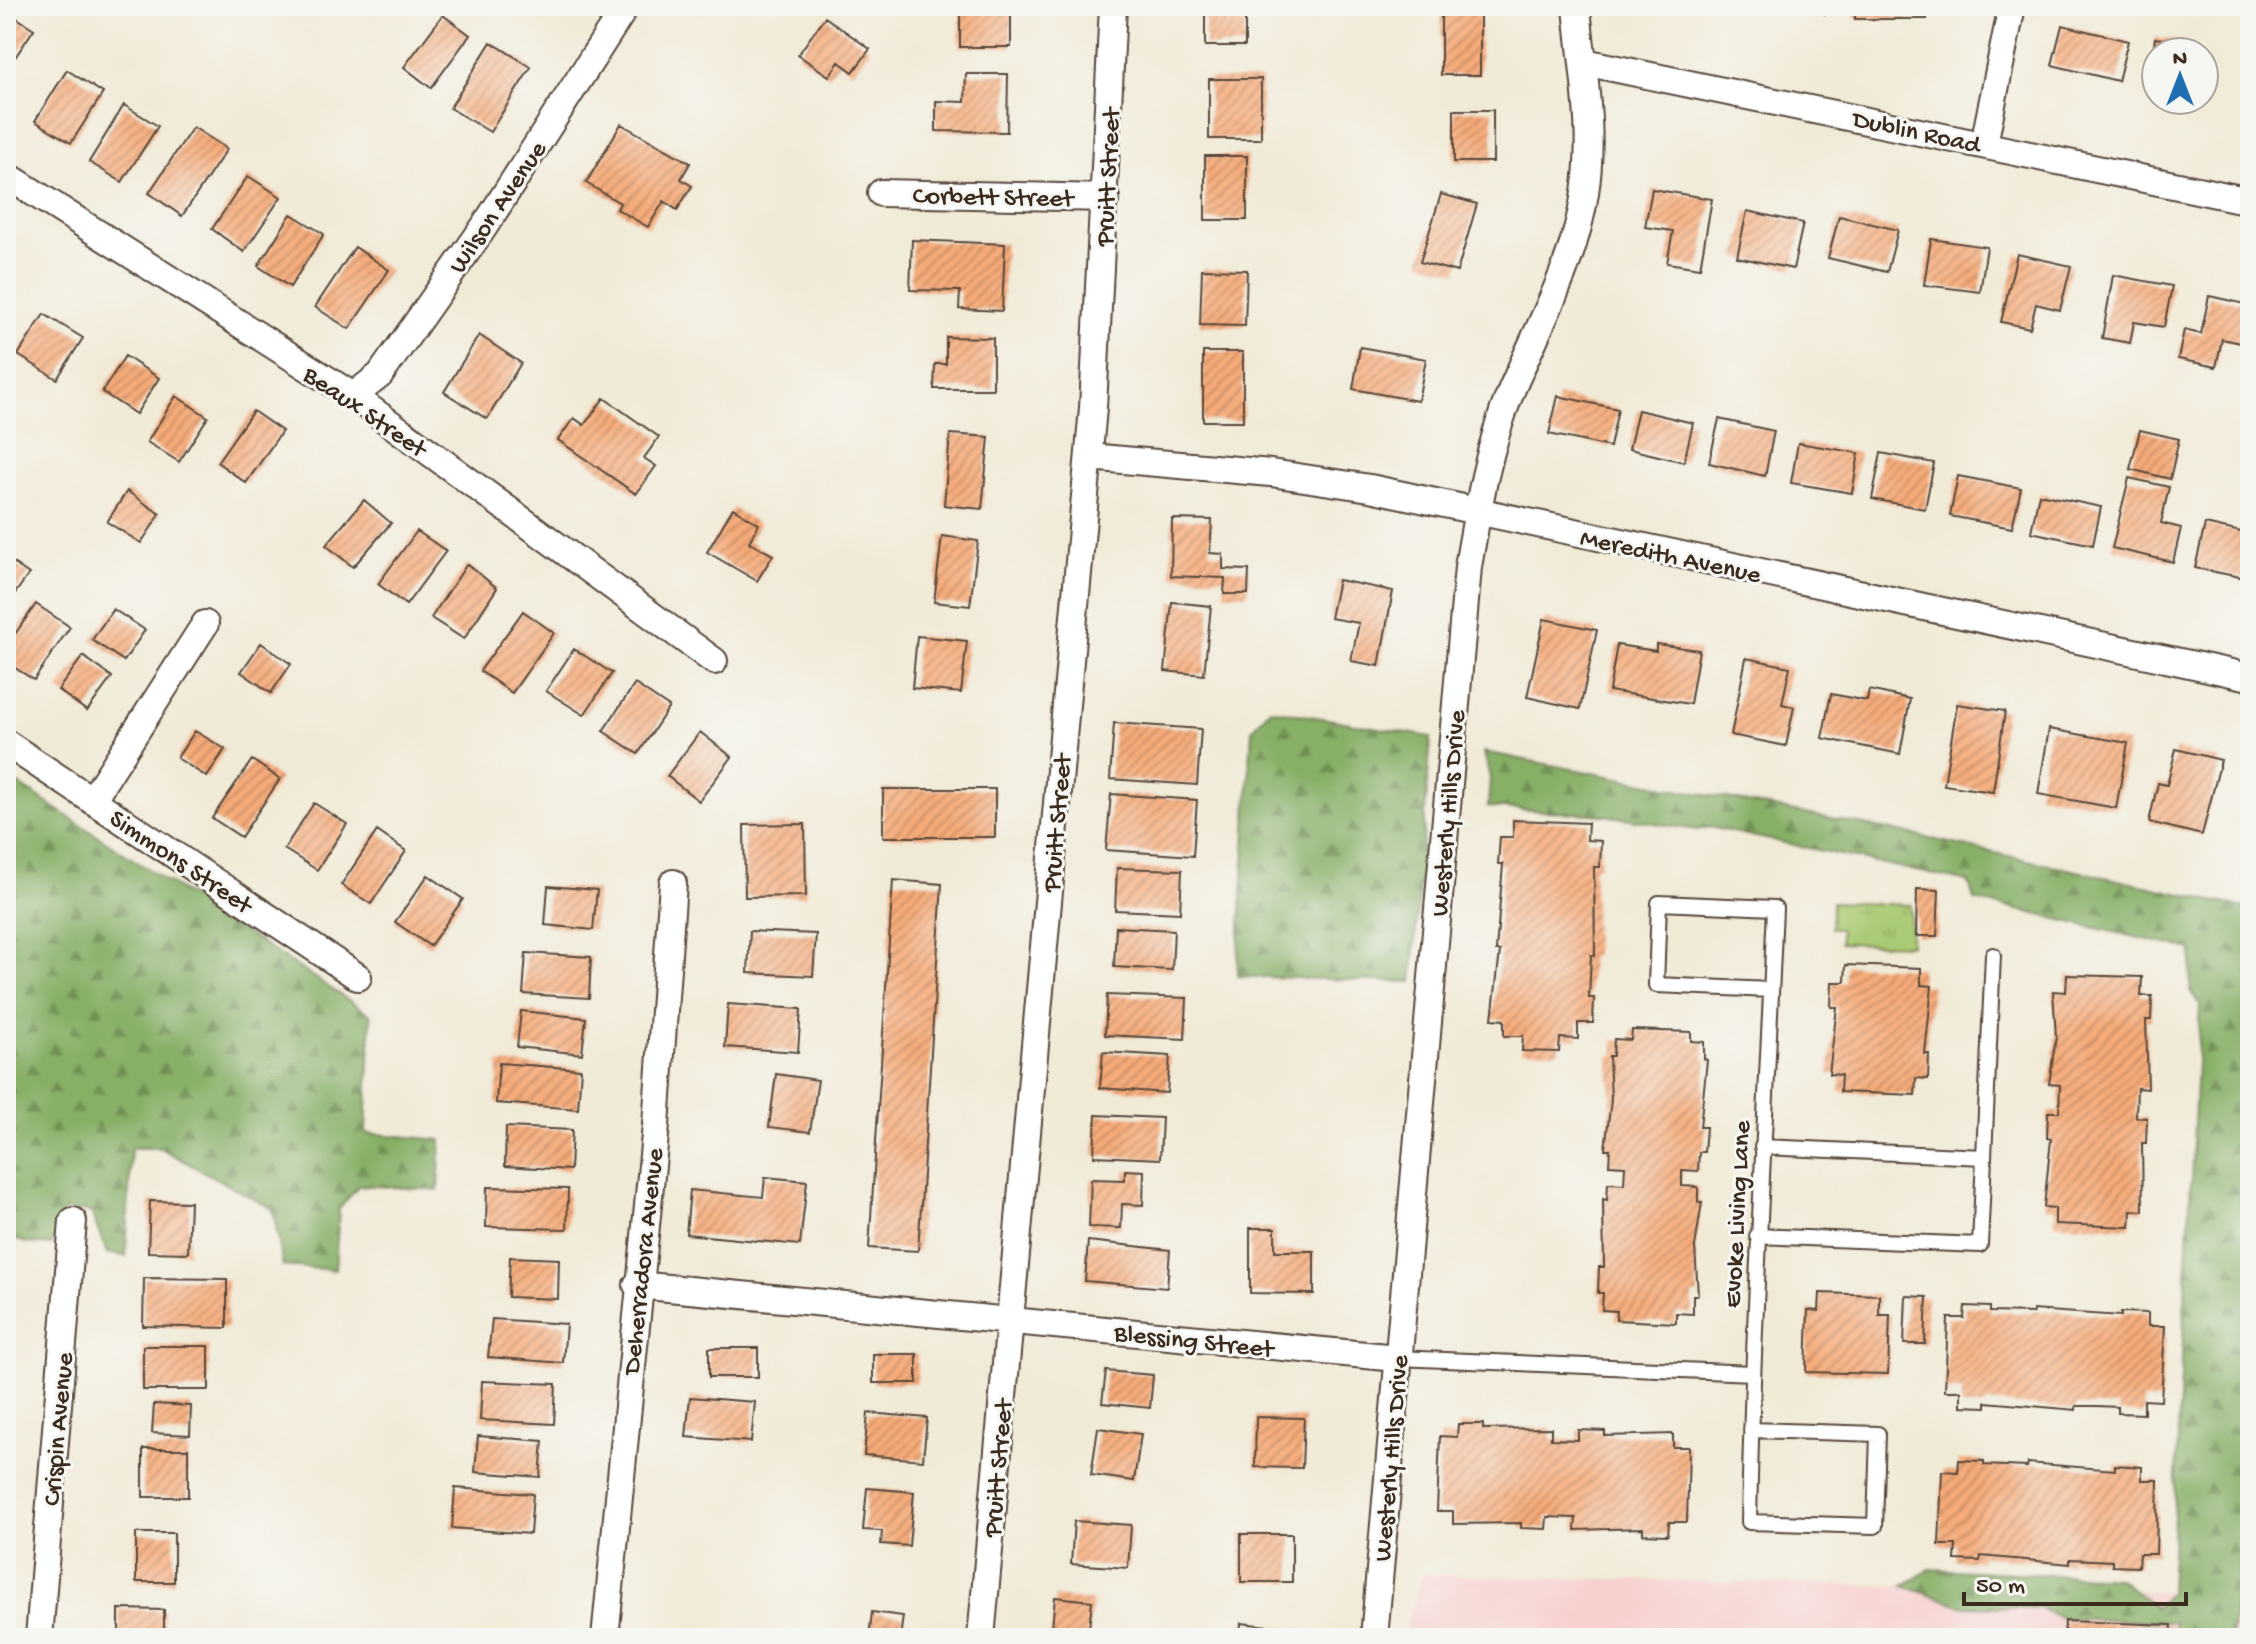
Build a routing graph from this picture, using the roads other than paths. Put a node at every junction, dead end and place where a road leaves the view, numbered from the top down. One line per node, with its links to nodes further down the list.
1 (1113, 6): 9 (street, Pruitt Street)
2 (1577, 6): 5 (street, Westerly Hills Drive)
3 (2012, 6): 6 (street)
4 (615, 10): 11 (street, Wilson Avenue)
5 (1584, 62): 6 (street, Dublin Road); 13 (street, Westerly Hills Drive)
6 (1984, 144): 10 (street, Dublin Road)
7 (6, 175): 11 (street, Beaux Street)
8 (881, 193): 9 (street, Corbett Street)
9 (1106, 198): 12 (street, Pruitt Street)
10 (2250, 201)
11 (353, 396): 15 (street, Beaux Street)
12 (1089, 457): 13 (street, Meredith Avenue); 28 (street, Pruitt Street)
13 (1477, 512): 16 (street, Meredith Avenue); 29 (street, Westerly Hills Drive)
14 (205, 624): 18 (street)
15 (714, 661)
16 (2250, 677)
17 (6, 743): 18 (street, Simmons Street)
18 (92, 800): 21 (street, Simmons Street)
19 (673, 883): 27 (street, Deherradora Avenue)
20 (1993, 955): 24 (lane)
21 (358, 977)
22 (1771, 990): 22 (lane, Evoke Living Lane); 23 (lane, Evoke Living Lane)
23 (1762, 1147): 24 (lane); 26 (lane, Evoke Living Lane)
24 (1984, 1157): 26 (lane)
25 (73, 1221): 32 (street, Crispin Avenue)
26 (1757, 1236): 30 (lane, Evoke Living Lane)
27 (637, 1285): 28 (street, Blessing Street); 33 (street, Deherradora Avenue)
28 (1009, 1320): 29 (street, Blessing Street); 34 (street, Pruitt Street)
29 (1397, 1358): 30 (lane, Blessing Street); 35 (street, Westerly Hills Drive)
30 (1753, 1373): 31 (lane, Evoke Living Lane)
31 (1751, 1430): 31 (lane, Evoke Living Lane)
32 (39, 1638)
33 (605, 1638)
34 (981, 1638)
35 (1374, 1638)

